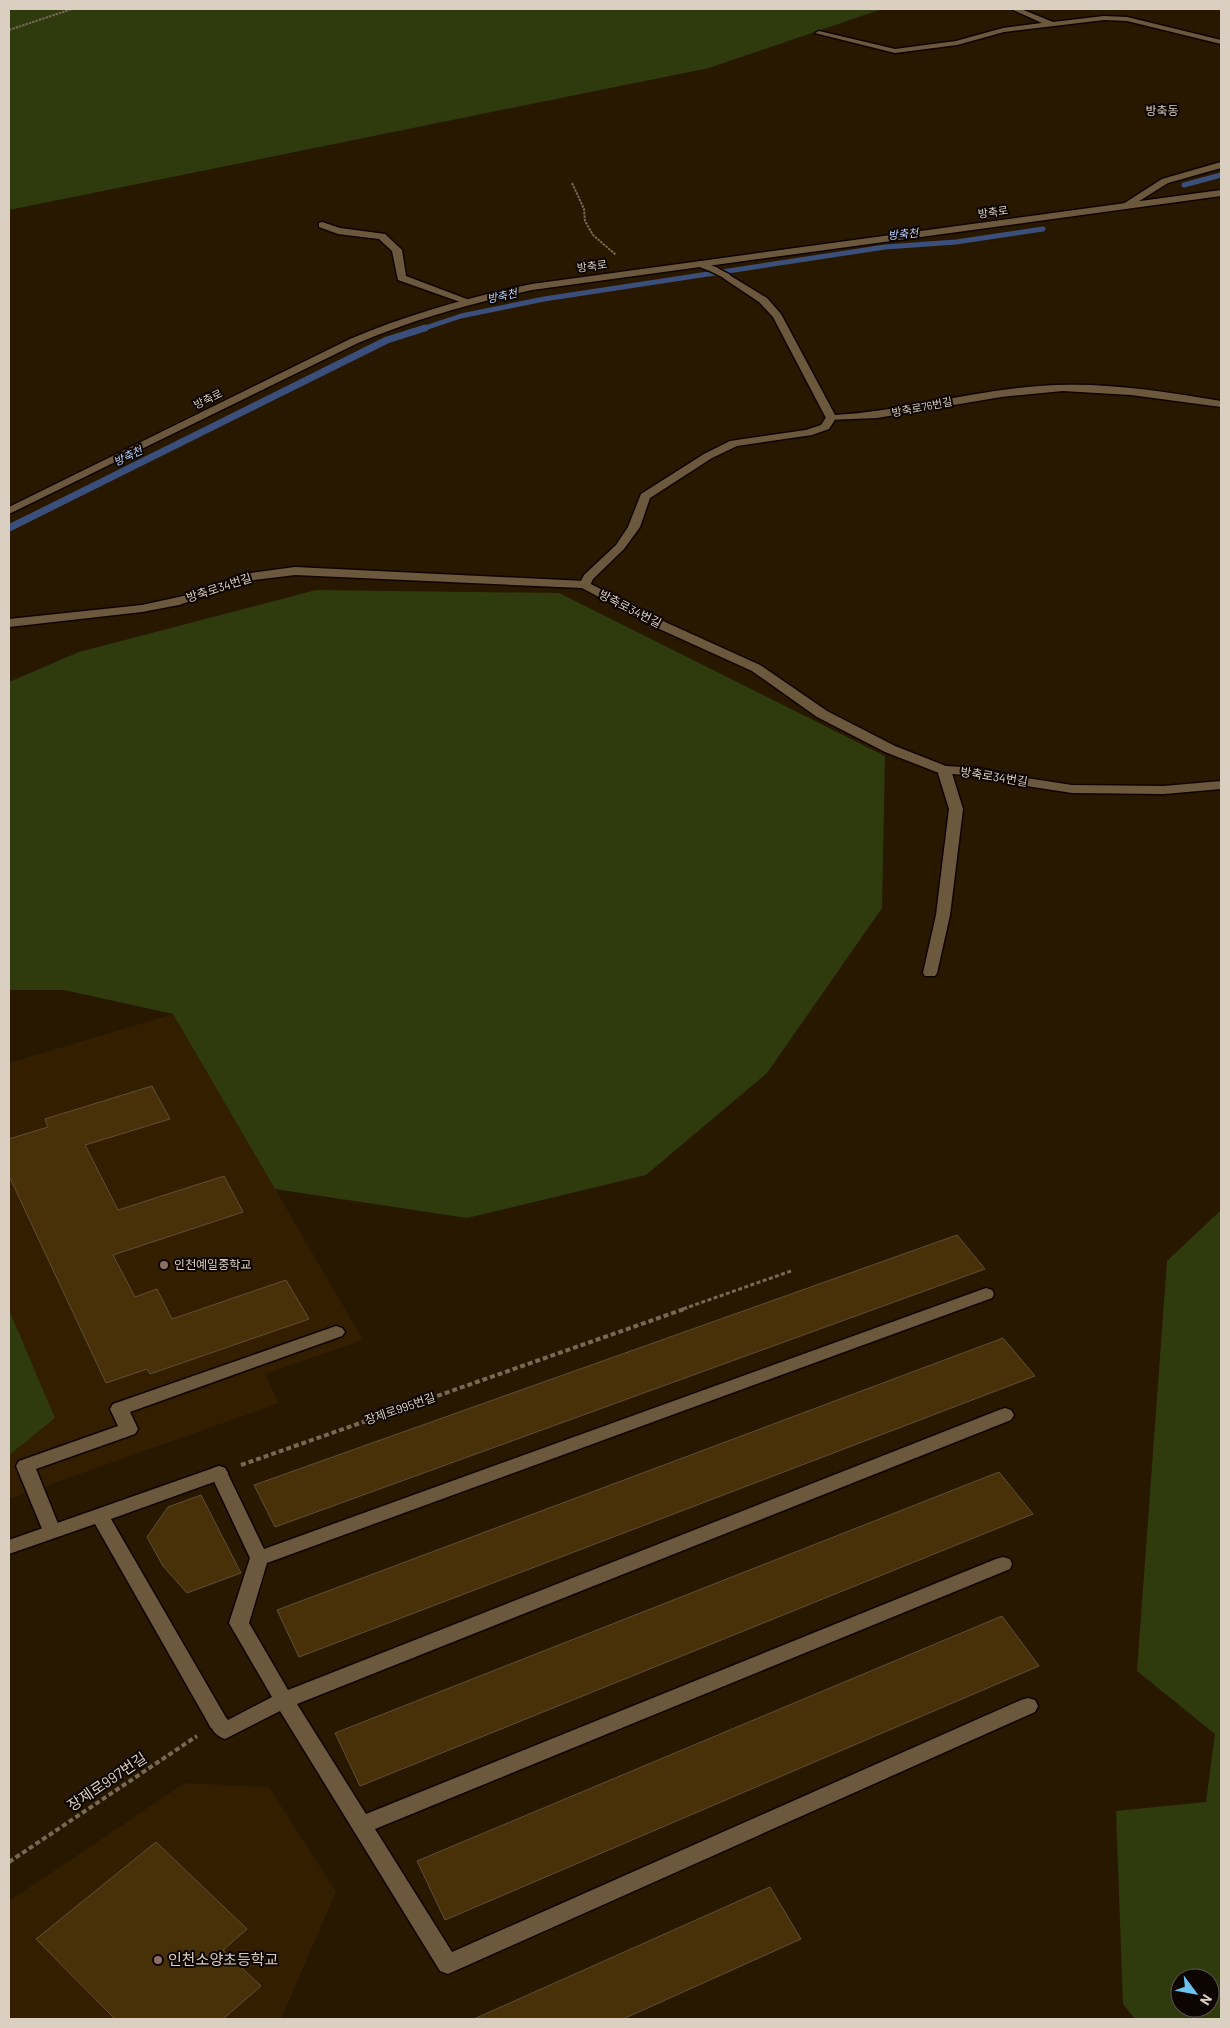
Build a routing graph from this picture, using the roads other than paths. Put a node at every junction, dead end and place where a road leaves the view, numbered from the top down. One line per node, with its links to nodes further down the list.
1 (1015, 9): 2 (street)
2 (1052, 24): 3 (street); 4 (street)
3 (819, 33)
4 (1221, 42)
5 (1221, 165): 7 (street)
6 (1221, 193): 7 (street, 방축로)
7 (1125, 206): 9 (street, 방축로)
8 (322, 225): 10 (street)
9 (700, 264): 10 (street, 방축로); 12 (street)
10 (467, 301): 13 (street, 방축로)
11 (1221, 404): 12 (street, 방축로76번길)
12 (831, 418): 14 (street)
13 (9, 511)
14 (585, 584): 15 (street, 방축로34번길); 16 (street, 방축로34번길)
15 (9, 623)
16 (944, 770): 17 (street, 방축로34번길); 18 (street)
17 (1221, 785)
18 (930, 972)
19 (986, 1294): 25 (street)
20 (336, 1332): 23 (street)
21 (1005, 1415): 27 (street)
22 (99, 1515): 23 (street); 25 (street); 27 (street)
23 (52, 1531): 24 (street)
24 (9, 1546)
25 (259, 1558): 27 (street)
26 (1003, 1564): 29 (street)
27 (284, 1700): 29 (street)
28 (1028, 1706): 29 (street)
29 (362, 1825)

